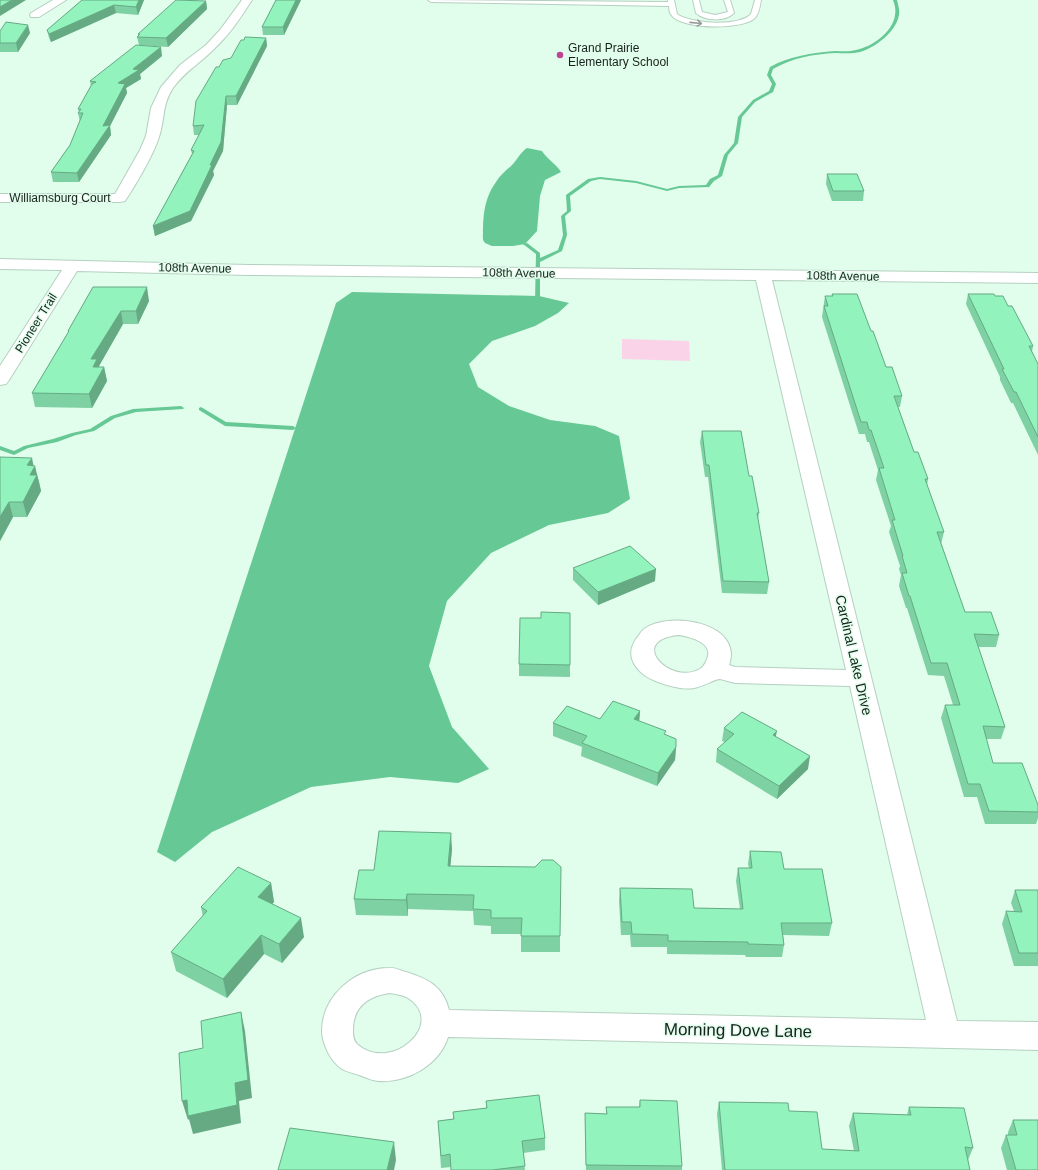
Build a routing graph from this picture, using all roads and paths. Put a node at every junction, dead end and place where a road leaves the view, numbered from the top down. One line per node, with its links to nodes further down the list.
1 (61, 0): 8 (street)
2 (247, 0): 9 (street, Williamsburg Court)
3 (431, 0): 7 (lane)
4 (696, 0): 5 (lane)
5 (727, 0)
6 (758, 0): 7 (lane, one-way to 6)
7 (672, 2)
8 (35, 15)
9 (0, 198)
10 (0, 264): 11 (street, 108th Avenue)
11 (73, 265): 12 (street, 108th Avenue); 14 (street, Pioneer Trail)
12 (763, 275): 13 (street, 108th Avenue); 17 (street, Cardinal Lake Drive)
13 (1038, 278)
14 (7, 358): 15 (street, Pioneer Trail)
15 (0, 380)
16 (715, 670): 17 (street)
17 (860, 678): 19 (street, Cardinal Lake Drive)
18 (437, 1023): 19 (street, Morning Dove Lane)
19 (945, 1034): 20 (street, Morning Dove Lane)
20 (1038, 1036)

